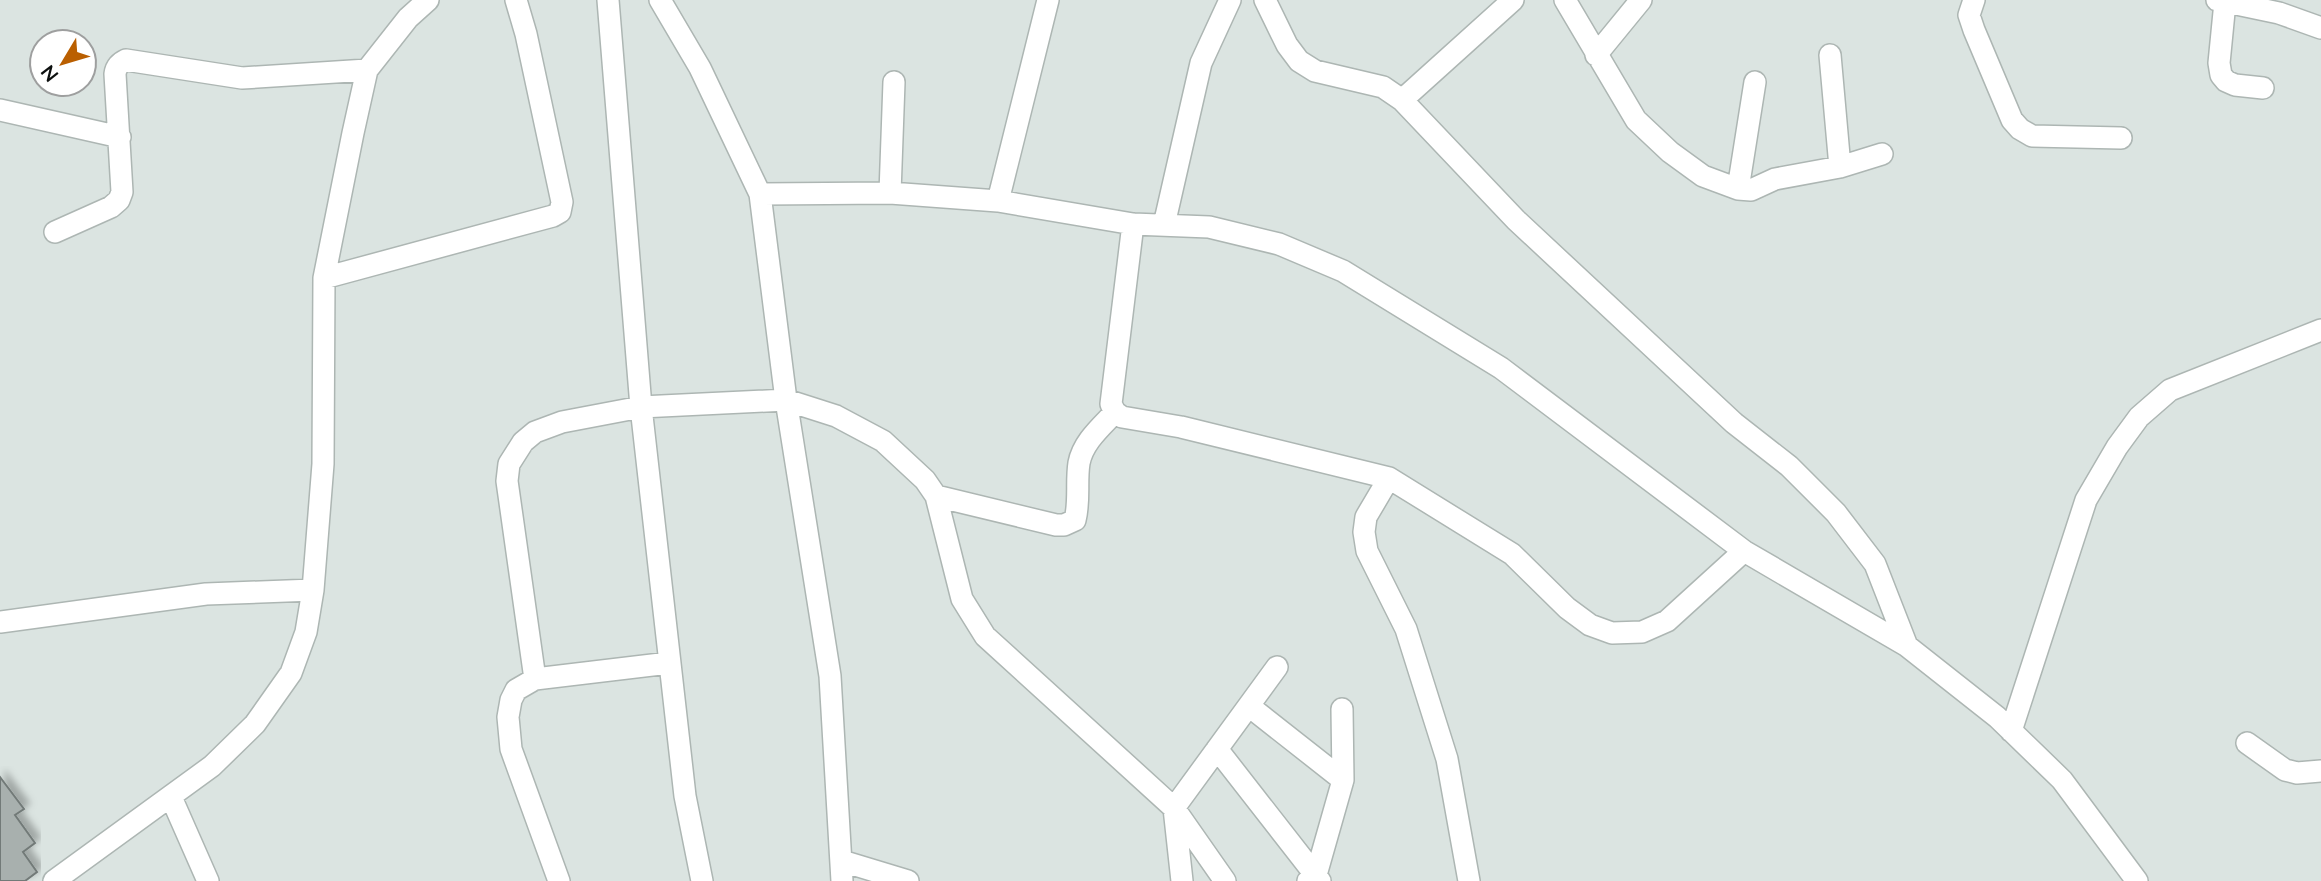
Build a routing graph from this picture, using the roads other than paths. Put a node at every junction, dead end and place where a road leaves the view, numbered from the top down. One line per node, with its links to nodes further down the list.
1 (428, 0): 17 (street)
2 (516, 0): 34 (street)
3 (608, 0): 37 (street)
4 (660, 0): 29 (street)
5 (1048, 0): 30 (street)
6 (1230, 0): 32 (street)
7 (1265, 0): 21 (street)
8 (1513, 0): 21 (street)
9 (1564, 0): 15 (street)
10 (1641, 0): 15 (street)
11 (1974, 0): 24 (street)
12 (2221, 1): 13 (street); 20 (street)
13 (2281, 6): 14 (street)
14 (2321, 28)
15 (1596, 55): 27 (street)
16 (1830, 55): 26 (street)
17 (367, 71): 23 (street); 34 (street)
18 (894, 82): 28 (street)
19 (1755, 82): 27 (street)
20 (2263, 88)
21 (1402, 100): 44 (street)
22 (0, 110): 23 (street)
23 (120, 137): 33 (street)
24 (2121, 138)
25 (1882, 154): 26 (street)
26 (1840, 167): 27 (street)
27 (1738, 189)
28 (890, 193): 29 (street); 30 (street)
29 (760, 194): 36 (street)
30 (998, 201): 31 (street)
31 (1133, 224): 32 (street); 38 (street)
32 (1164, 225): 41 (street)
33 (55, 232)
34 (324, 278): 42 (street)
35 (2321, 330): 50 (street)
36 (786, 400): 37 (street); 40 (street); 57 (street)
37 (641, 407): 45 (street); 47 (street)
38 (1115, 412): 39 (street); 40 (street)
39 (1389, 478): 41 (street); 66 (street)
40 (936, 496): 56 (street)
41 (1744, 551): 44 (street)
42 (313, 590): 43 (street); 55 (street)
43 (0, 622)
44 (1907, 646): 50 (street)
45 (670, 663): 47 (street); 62 (street)
46 (1277, 667): 48 (street)
47 (535, 679): 61 (street)
48 (1249, 706): 52 (street); 54 (street)
49 (1342, 709): 54 (street)
50 (2011, 731): 67 (street)
51 (2247, 743): 53 (street)
52 (1217, 749): 56 (street); 58 (street)
53 (2321, 771)
54 (1343, 780): 58 (street)
55 (171, 797): 59 (street); 60 (street)
56 (1174, 808): 64 (street); 65 (street)
57 (842, 871): 63 (street)
58 (1315, 879)
59 (54, 881)
60 (208, 881)
61 (559, 881)
62 (702, 881)
63 (908, 881)
64 (1182, 881)
65 (1225, 881)
66 (1469, 881)
67 (2137, 881)

